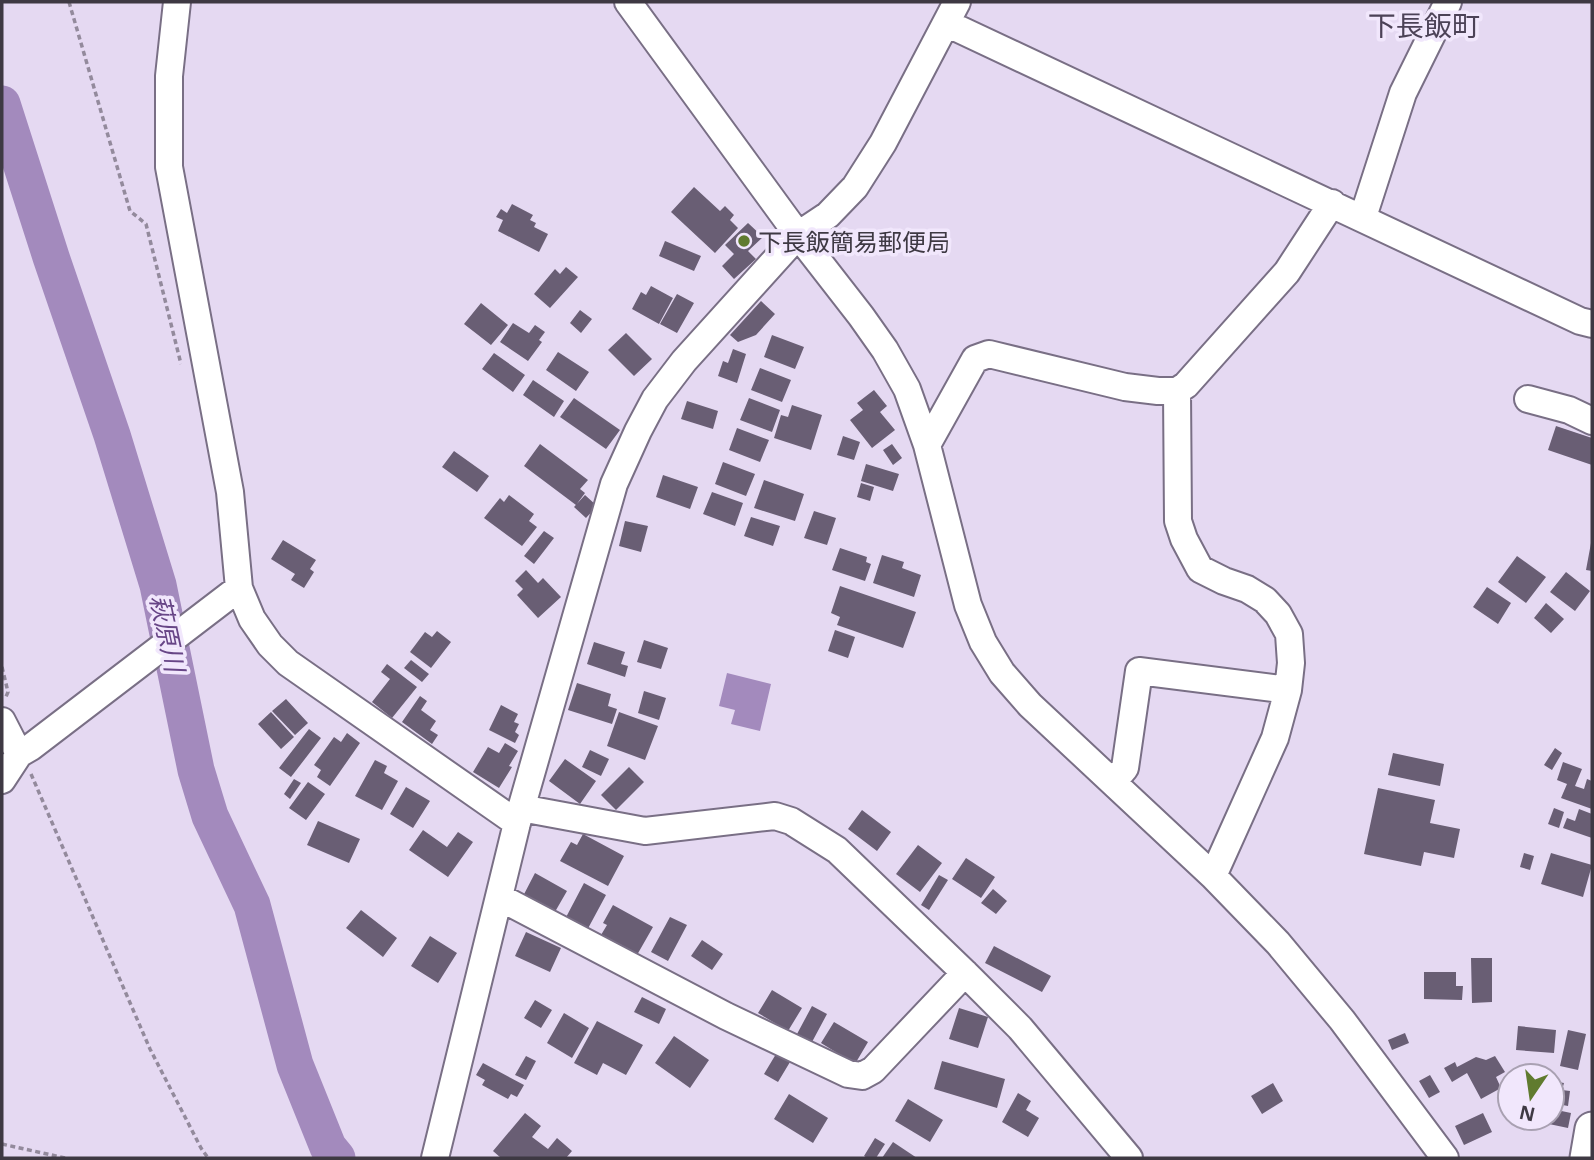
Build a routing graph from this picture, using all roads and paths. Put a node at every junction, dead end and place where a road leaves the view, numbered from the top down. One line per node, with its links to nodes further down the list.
1 (69, 2): 10 (path)
2 (177, 2): 15 (street)
3 (628, 2): 8 (street)
4 (1448, 2): 7 (street)
5 (952, 12): 6 (street); 8 (street)
6 (1332, 203): 7 (street); 11 (street)
7 (1363, 217): 9 (street)
8 (798, 235): 14 (street); 23 (street)
9 (1592, 324)
10 (182, 372)
11 (1177, 391): 14 (street); 17 (street)
12 (1528, 399): 13 (street)
13 (1592, 421)
14 (927, 444): 22 (street)
15 (231, 594): 20 (street); 23 (street)
16 (2, 667): 18 (path)
17 (1287, 690): 22 (street); 24 (street)
18 (2, 707)
19 (2, 721): 20 (street)
20 (25, 750): 21 (street); 29 (path)
21 (2, 780)
22 (1113, 782): 24 (street)
23 (519, 815): 25 (street); 26 (street)
24 (1213, 876): 32 (street)
25 (499, 897): 26 (street); 30 (street)
26 (965, 973): 31 (street)
27 (2, 1144): 28 (path)
28 (65, 1158)
29 (208, 1158)
30 (435, 1158)
31 (1129, 1158)
32 (1445, 1158)

